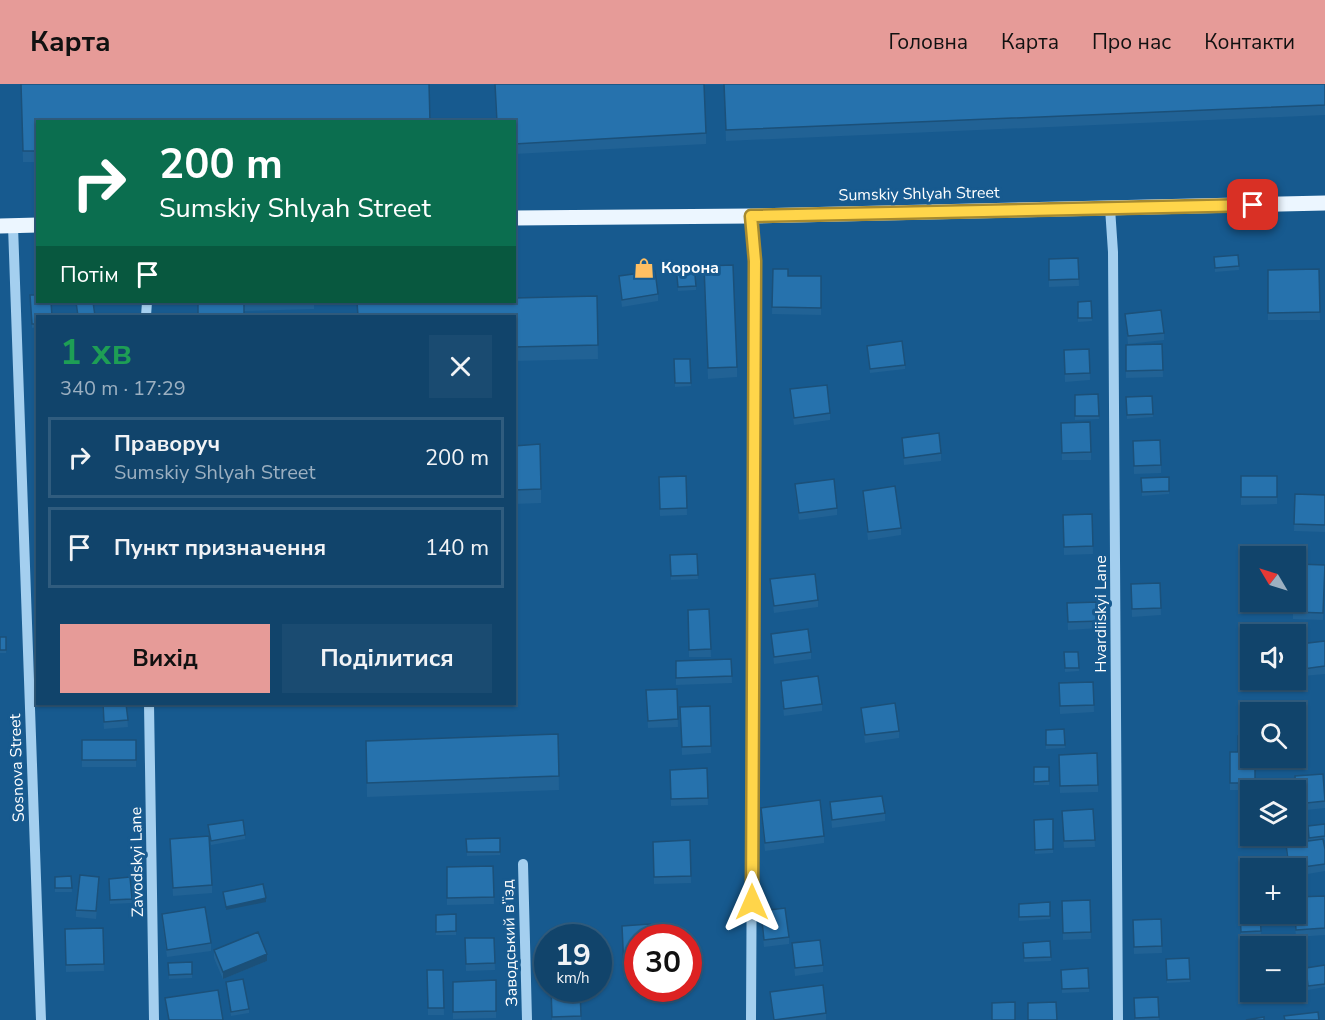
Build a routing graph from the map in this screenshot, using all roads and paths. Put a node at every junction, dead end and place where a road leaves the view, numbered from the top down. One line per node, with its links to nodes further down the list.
1 (1325, 203): 2 (main road, Sumskiy Shlyah Street)
2 (1110, 208): 3 (main road, Sumskiy Shlyah Street); 13 (street, Hvardiiskyi Lane)
3 (751, 216): 4 (main road, Sumskiy Shlyah Street); 12 (street)
4 (516, 218)
5 (36, 225): 6 (main road)
6 (6, 226): 9 (street, Sosnova Street)
7 (149, 705): 10 (street, Zavodskyi Lane)
8 (523, 864): 11 (street, Заводський в’їзд)
9 (41, 1020)
10 (154, 1020)
11 (527, 1020)
12 (751, 1020)
13 (1118, 1020)

